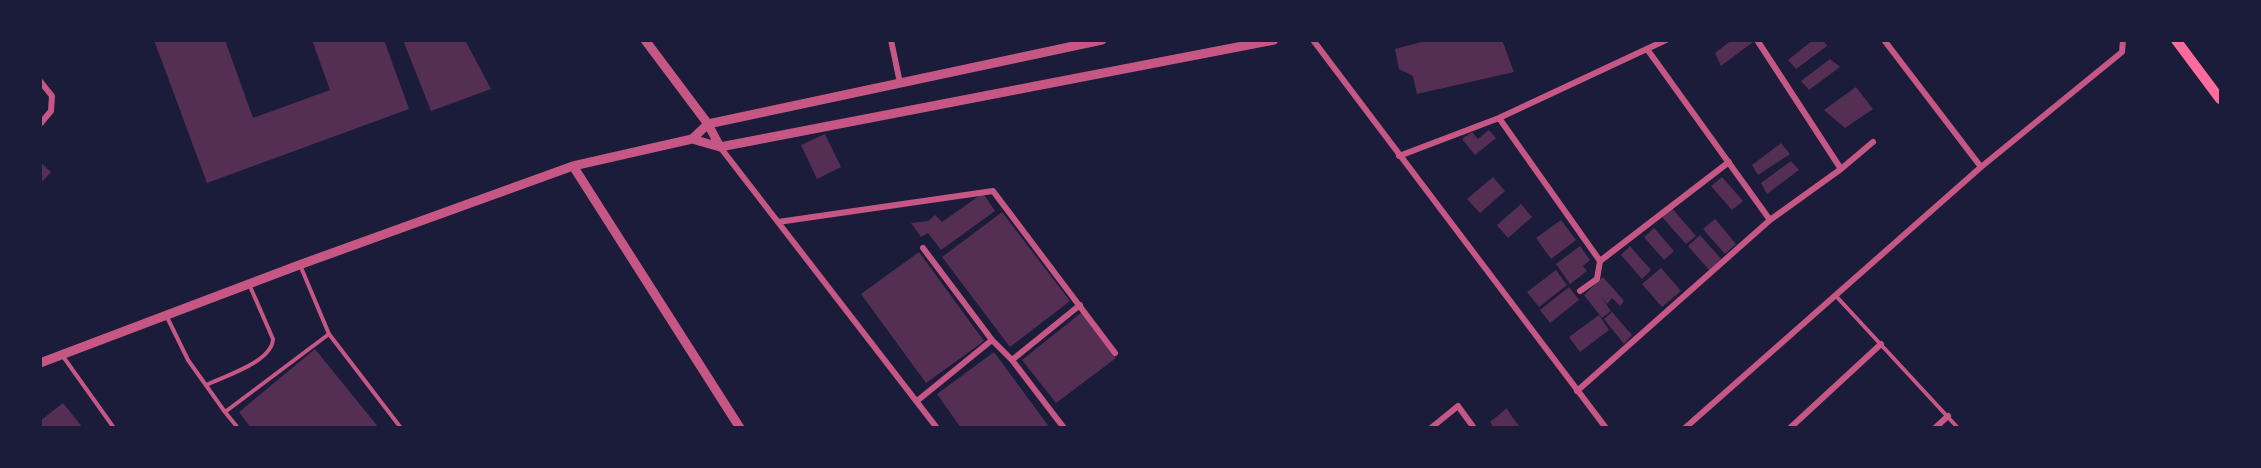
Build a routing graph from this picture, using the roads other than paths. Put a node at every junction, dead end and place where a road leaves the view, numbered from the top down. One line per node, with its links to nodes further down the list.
1 (645, 40): 17 (street)
2 (891, 40): 13 (street)
3 (1102, 40): 13 (street)
4 (1274, 40): 20 (street)
5 (1313, 40): 21 (street)
6 (1666, 40): 11 (street)
7 (1757, 40): 25 (street)
8 (1884, 40): 24 (street)
9 (2123, 40): 24 (street)
10 (2176, 40): 14 (main road)
11 (1647, 49): 15 (street); 22 (street)
12 (40, 81): 16 (street)
13 (900, 82): 17 (street)
14 (2220, 99)
15 (1499, 118): 21 (street); 29 (street)
16 (40, 124)
17 (708, 124): 18 (street); 20 (street)
18 (692, 139): 20 (street); 23 (street)
19 (1874, 142): 25 (street)
20 (720, 147): 27 (street)
21 (1399, 156): 44 (street)
22 (1729, 162): 26 (street); 29 (street)
23 (573, 166): 30 (street); 51 (street)
24 (1981, 167): 33 (street)
25 (1841, 169): 26 (street)
26 (1770, 220): 44 (street)
27 (778, 222): 34 (street); 45 (street)
28 (923, 248): 37 (street)
29 (1600, 261): 32 (street)
30 (299, 265): 31 (street); 36 (lane)
31 (249, 284): 35 (street); 43 (lane)
32 (1580, 291)
33 (1836, 296): 38 (lane); 57 (street)
34 (1080, 305): 39 (street); 41 (street)
35 (166, 315): 40 (street); 43 (lane)
36 (329, 334): 46 (lane); 50 (lane)
37 (992, 340): 41 (street); 45 (street)
38 (1881, 344): 47 (lane); 58 (street)
39 (1114, 353)
40 (62, 354): 42 (street); 48 (lane)
41 (1012, 360): 53 (street)
42 (40, 363)
43 (206, 385): 46 (lane)
44 (1577, 391): 56 (street)
45 (917, 401): 52 (street)
46 (225, 412): 49 (lane)
47 (1948, 416): 59 (street); 60 (lane)
48 (114, 428)
49 (238, 428)
50 (401, 428)
51 (740, 428)
52 (937, 428)
53 (1064, 428)
54 (1431, 428): 55 (street)
55 (1473, 428)
56 (1606, 428)
57 (1685, 428)
58 (1790, 428)
59 (1935, 428)
60 (1958, 428)

